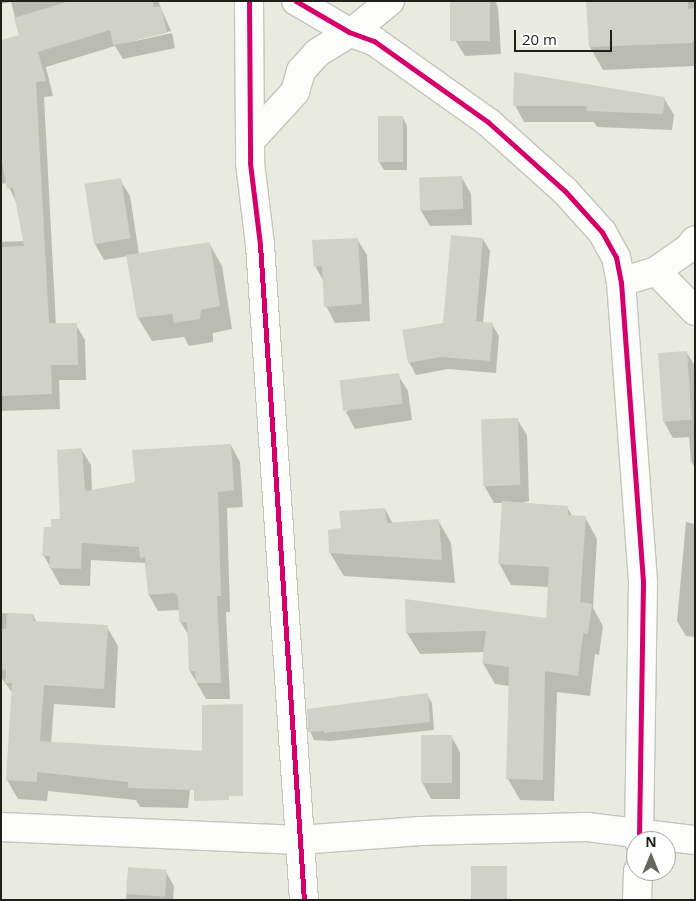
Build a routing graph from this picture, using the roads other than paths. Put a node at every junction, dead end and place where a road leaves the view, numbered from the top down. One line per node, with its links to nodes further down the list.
1 (249, 1): 5 (street)
2 (296, 1): 4 (street)
3 (390, 1): 4 (street)
4 (349, 32): 5 (street); 8 (street)
5 (251, 140): 14 (street)
6 (695, 240): 7 (street)
7 (656, 271): 8 (street); 9 (street)
8 (621, 282): 11 (street)
9 (695, 311)
10 (1, 827): 14 (street)
11 (639, 831)
12 (626, 834): 14 (street)
13 (676, 839): 15 (street)
14 (299, 840): 17 (street)
15 (695, 840)
16 (638, 881): 18 (street)
17 (304, 900)
18 (637, 900)

